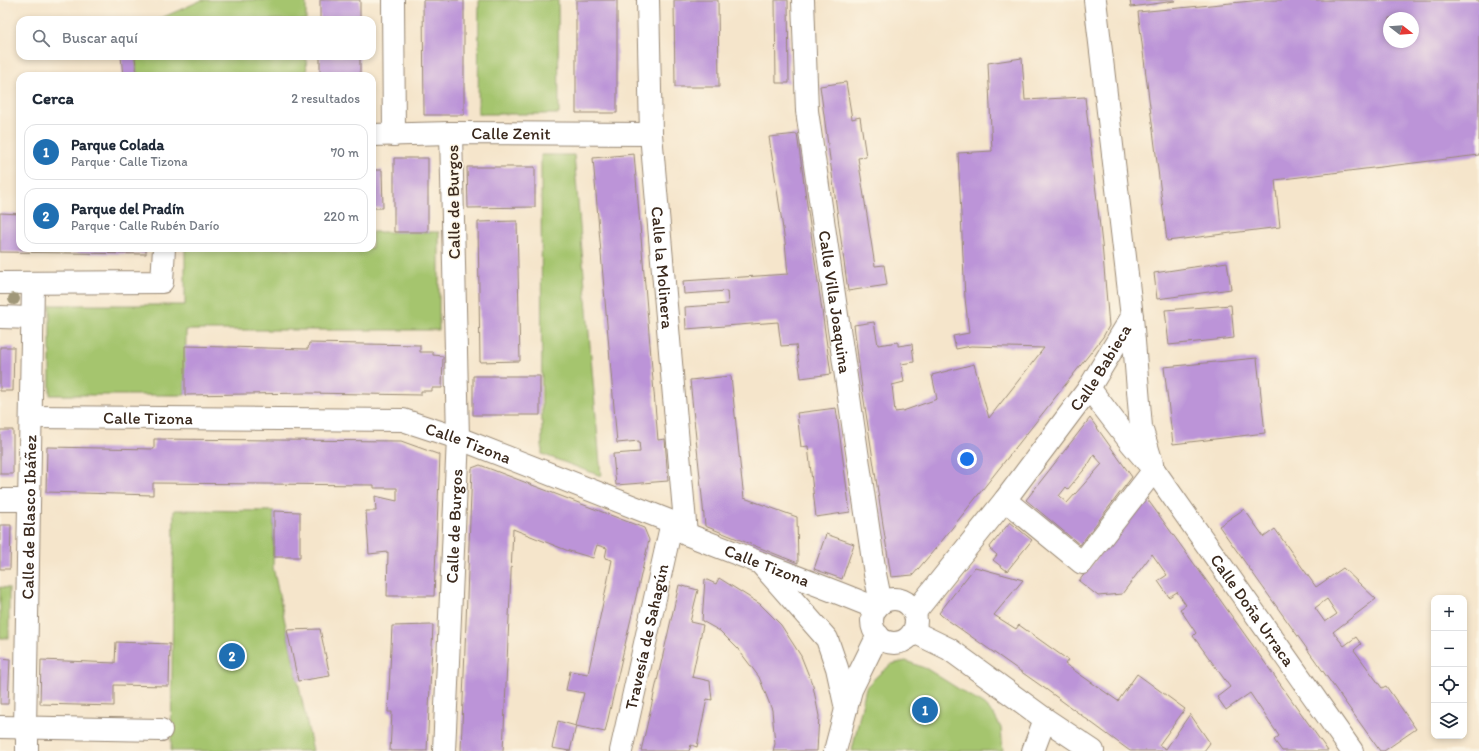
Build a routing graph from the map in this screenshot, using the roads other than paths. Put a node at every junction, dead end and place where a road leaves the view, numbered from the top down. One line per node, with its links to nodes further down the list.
1 (392, 0): 8 (street)
2 (648, 0): 6 (street, Calle la Molinera)
3 (803, 0): 24 (street, Calle Villa Joaquina)
4 (1095, 0): 13 (street, Calle Babieca)
5 (451, 133): 6 (street, Calle Zenit); 8 (street, Calle Zenit); 17 (street, Calle de Burgos)
6 (651, 134): 22 (street, Calle la Molinera)
7 (376, 135): 8 (street, Calle Zenit)
8 (394, 135)
9 (164, 252): 11 (street)
10 (0, 283): 11 (street)
11 (33, 284): 14 (street, Calle de Blasco Ibáñez)
12 (0, 317): 14 (street)
13 (1132, 317): 15 (street, Calle Babieca); 18 (street, Calle Doña Urraca)
14 (32, 318): 16 (street, Calle de Blasco Ibáñez)
15 (1089, 388): 18 (street, Calle Doña Urraca); 21 (street, Calle Babieca)
16 (31, 417): 17 (street, Calle Tizona); 20 (street, Calle de Blasco Ibáñez)
17 (458, 438): 22 (street, Calle Tizona); 33 (street, Calle de Burgos)
18 (1154, 470): 21 (street); 38 (street, Calle Doña Urraca)
19 (0, 500): 20 (street)
20 (30, 500): 30 (street, Calle de Blasco Ibáñez)
21 (1005, 500): 25 (street, Calle Babieca)
22 (679, 528): 23 (street, Calle Tizona); 34 (street, Travesía de Sahagún)
23 (760, 562): 24 (street, Calle Tizona); 27 (street)
24 (879, 606): 25 (street); 26 (street)
25 (914, 622): 26 (street); 28 (street)
26 (878, 635): 27 (street)
27 (846, 709): 35 (street)
28 (1045, 719): 36 (street); 37 (street)
29 (0, 727): 30 (street)
30 (25, 728): 31 (street); 32 (street, Calle de Blasco Ibáñez)
31 (161, 730)
32 (27, 751)
33 (444, 751)
34 (621, 751)
35 (835, 751)
36 (1033, 751)
37 (1093, 751)
38 (1352, 751)

